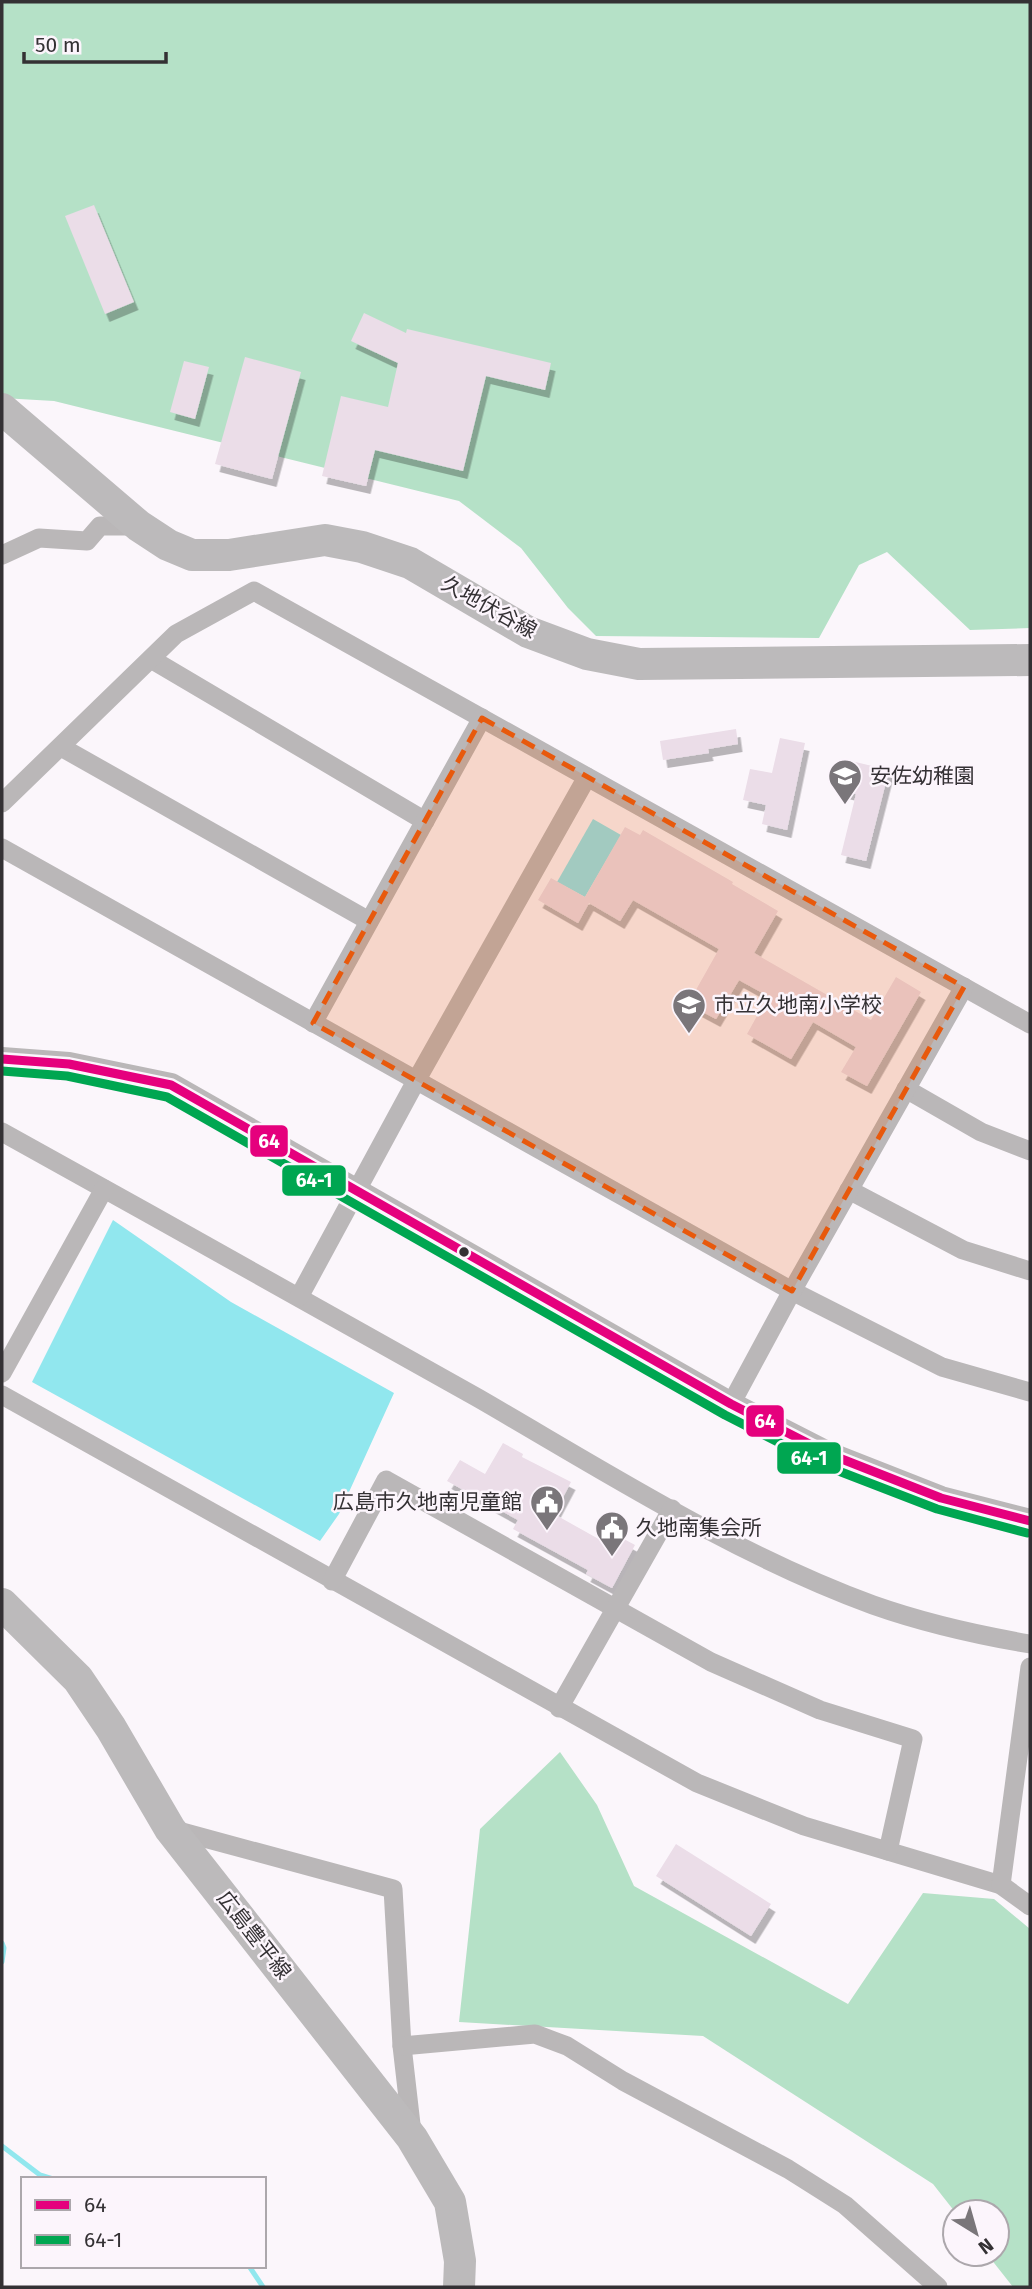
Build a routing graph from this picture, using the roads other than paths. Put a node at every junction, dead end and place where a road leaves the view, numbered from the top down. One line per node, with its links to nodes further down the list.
1 (2, 409): 2 (main road, 久地伏谷線)
2 (139, 526): 3 (street); 5 (main road, 久地伏谷線)
3 (2, 555)
4 (150, 659): 6 (street); 7 (street); 10 (street)
5 (1030, 660)
6 (482, 718): 8 (street); 10 (street)
7 (61, 747): 9 (street); 12 (street)
8 (587, 777): 13 (street); 17 (street)
9 (2, 803)
10 (425, 821): 12 (street)
11 (2, 848): 14 (street)
12 (369, 921): 14 (street)
13 (964, 987): 15 (street); 18 (street)
14 (313, 1023): 17 (street)
15 (1030, 1024)
16 (2, 1059): 22 (street)
17 (416, 1081): 22 (street); 25 (street)
18 (906, 1090): 20 (street); 23 (street)
19 (2, 1132): 21 (street)
20 (1030, 1151)
21 (104, 1189): 26 (street); 27 (street)
22 (358, 1189): 26 (street); 30 (street)
23 (849, 1190): 24 (street); 25 (street)
24 (1030, 1270)
25 (792, 1291): 28 (street); 30 (street)
26 (299, 1297): 31 (street)
27 (2, 1373)
28 (1030, 1392)
29 (2, 1395): 33 (street)
30 (731, 1404): 32 (street)
31 (672, 1509): 35 (street); 36 (street)
32 (1030, 1521)
33 (332, 1581): 35 (street); 38 (street)
34 (2, 1604): 40 (main road, 広島豊平線)
35 (616, 1608): 38 (street); 41 (street)
36 (1030, 1644)
37 (1030, 1667): 39 (street)
38 (559, 1708): 41 (street)
39 (1024, 1760): 42 (street)
40 (170, 1829): 44 (street); 45 (main road, 広島豊平線)
41 (888, 1851): 42 (street)
42 (1001, 1885): 43 (street)
43 (1030, 1906)
44 (402, 2046): 45 (street); 47 (street)
45 (412, 2138): 46 (main road, 広島豊平線)
46 (460, 2287)
47 (938, 2287)

